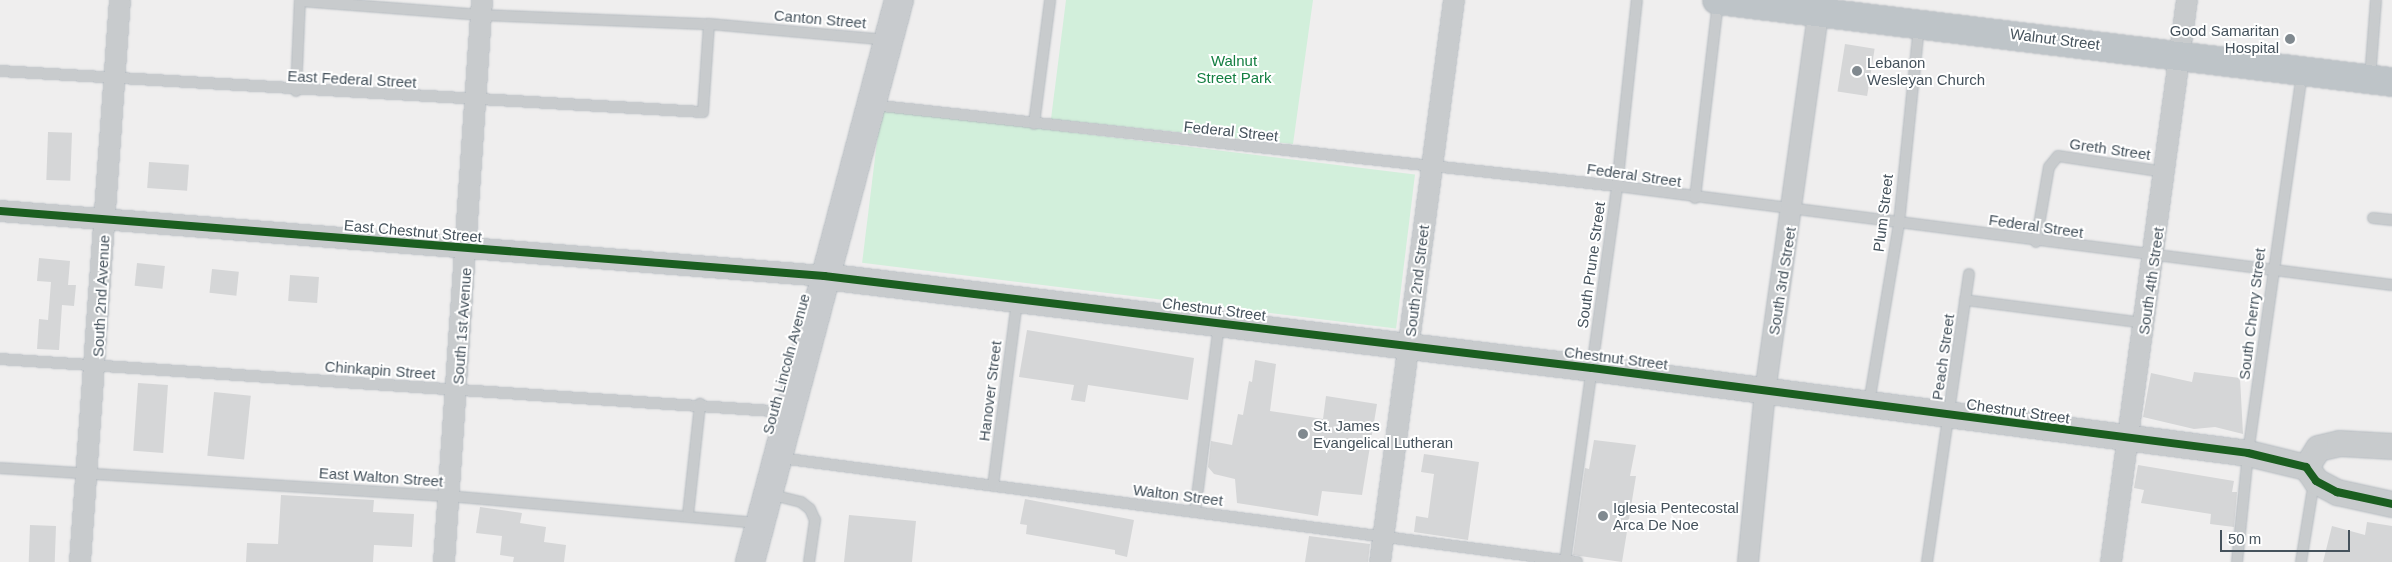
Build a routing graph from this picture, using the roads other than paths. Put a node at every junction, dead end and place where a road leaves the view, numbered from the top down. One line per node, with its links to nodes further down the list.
1 (120, 0): 17 (street, South 2nd Avenue)
2 (899, 0): 13 (main road, South Lincoln Avenue)
3 (1050, 0): 22 (lane)
4 (1454, 0): 23 (street, South 2nd Street)
5 (1637, 0): 25 (lane, South Prune Street)
6 (1718, 0): 9 (highway, Walnut Street); 26 (lane)
7 (2187, 0): 14 (street, South 4th Street)
8 (2376, 0): 18 (lane)
9 (1820, 5): 11 (highway, Walnut Street); 27 (street, South 3rd Street)
10 (482, 7): 12 (lane, Canton Street); 19 (lane, Canton Street); 20 (street, South 1st Avenue)
11 (1919, 22): 14 (highway, Walnut Street); 32 (lane, Plum Street)
12 (709, 24): 13 (lane, Canton Street); 20 (lane, East Federal Street)
13 (888, 40): 21 (main road, South Lincoln Avenue)
14 (2179, 54): 15 (highway, Walnut Street); 24 (street, South 4th Street)
15 (2302, 70): 18 (highway, Walnut Street); 36 (lane, South Cherry Street)
16 (0, 71): 17 (lane, East Federal Street)
17 (112, 80): 19 (lane, East Federal Street); 30 (street, South 2nd Avenue)
18 (2381, 81)
19 (296, 91): 20 (lane, East Federal Street)
20 (476, 101): 34 (street, South 1st Avenue)
21 (871, 105): 22 (lane, Federal Street); 38 (main road, South Lincoln Avenue)
22 (1034, 124): 23 (lane, Federal Street)
23 (1432, 168): 25 (lane, Federal Street); 44 (street, South 2nd Street)
24 (2165, 172): 33 (lane, Greth Street); 35 (street, South 4th Street)
25 (1617, 186): 26 (lane, Federal Street); 47 (lane, South Prune Street)
26 (1695, 198): 27 (lane, Federal Street)
27 (1793, 210): 32 (lane, Federal Street); 49 (street, South 3rd Street)
28 (0, 211): 30 (street, East Chestnut Street)
29 (2373, 218): 31 (lane)
30 (104, 220): 34 (street, East Chestnut Street); 46 (street, South 2nd Avenue)
31 (2392, 220)
32 (1899, 223): 33 (lane, Federal Street); 51 (lane, Plum Street)
33 (2036, 242): 35 (lane, Federal Street)
34 (468, 250): 38 (street, East Chestnut Street); 48 (street, South 1st Avenue)
35 (2154, 258): 36 (lane, Federal Street); 42 (street, South 4th Street)
36 (2276, 269): 39 (lane, Federal Street); 56 (lane, South Cherry Street)
37 (1968, 274): 41 (lane, Peach Street)
38 (824, 276): 40 (street, Chestnut Street); 52 (main road, South Lincoln Avenue)
39 (2392, 285)
40 (1017, 300): 43 (street, Chestnut Street); 61 (lane, Hanover Street)
41 (1965, 300): 42 (lane); 53 (lane, Peach Street)
42 (2145, 323): 54 (street, South 4th Street)
43 (1219, 324): 44 (street, Chestnut Street); 65 (lane)
44 (1408, 346): 47 (street, Chestnut Street); 68 (street, South 2nd Street)
45 (0, 359): 46 (lane, Chinkapin Street)
46 (97, 366): 48 (lane, Chinkapin Street); 59 (street, South 2nd Avenue)
47 (1592, 368): 49 (street, Chestnut Street); 69 (lane, South Prune Street)
48 (457, 391): 50 (lane, Chinkapin Street); 63 (street, South 1st Avenue)
49 (1765, 392): 51 (street, Chestnut Street); 76 (street, South 3rd Street)
50 (700, 404): 52 (lane, Chinkapin Street); 66 (lane)
51 (1868, 405): 53 (street, Chestnut Street)
52 (788, 412): 57 (main road, South Lincoln Avenue)
53 (1950, 415): 54 (street, Chestnut Street); 77 (lane, Peach Street)
54 (2128, 440): 56 (street, Chestnut Street); 78 (street, South 4th Street)
55 (2392, 446): 60 (street)
56 (2248, 453): 60 (street, Chestnut Street); 79 (lane, South Cherry Street)
57 (775, 457): 61 (lane, Walton Street); 62 (main road, South Lincoln Avenue)
58 (0, 468): 59 (lane, East Walton Street)
59 (87, 472): 63 (lane, East Walton Street); 70 (street, South 2nd Avenue)
60 (2310, 473): 64 (street, Chestnut Street); 80 (lane)
61 (993, 486): 65 (lane, Walton Street)
62 (766, 494): 67 (main road, South Lincoln Avenue); 73 (lane)
63 (448, 496): 66 (lane, East Walton Street); 71 (street, South 1st Avenue)
64 (2392, 504)
65 (1195, 512): 68 (lane, Walton Street)
66 (688, 515): 67 (lane, East Walton Street)
67 (760, 523): 72 (main road, South Lincoln Avenue)
68 (1383, 537): 69 (lane, Walton Street); 74 (street, South 2nd Street)
69 (1565, 561): 75 (lane, Walton Street)
70 (80, 562)
71 (444, 562)
72 (750, 562)
73 (809, 562)
74 (1380, 562)
75 (1577, 562)
76 (1748, 562)
77 (1927, 562)
78 (2111, 562)
79 (2237, 562)
80 (2301, 562)

